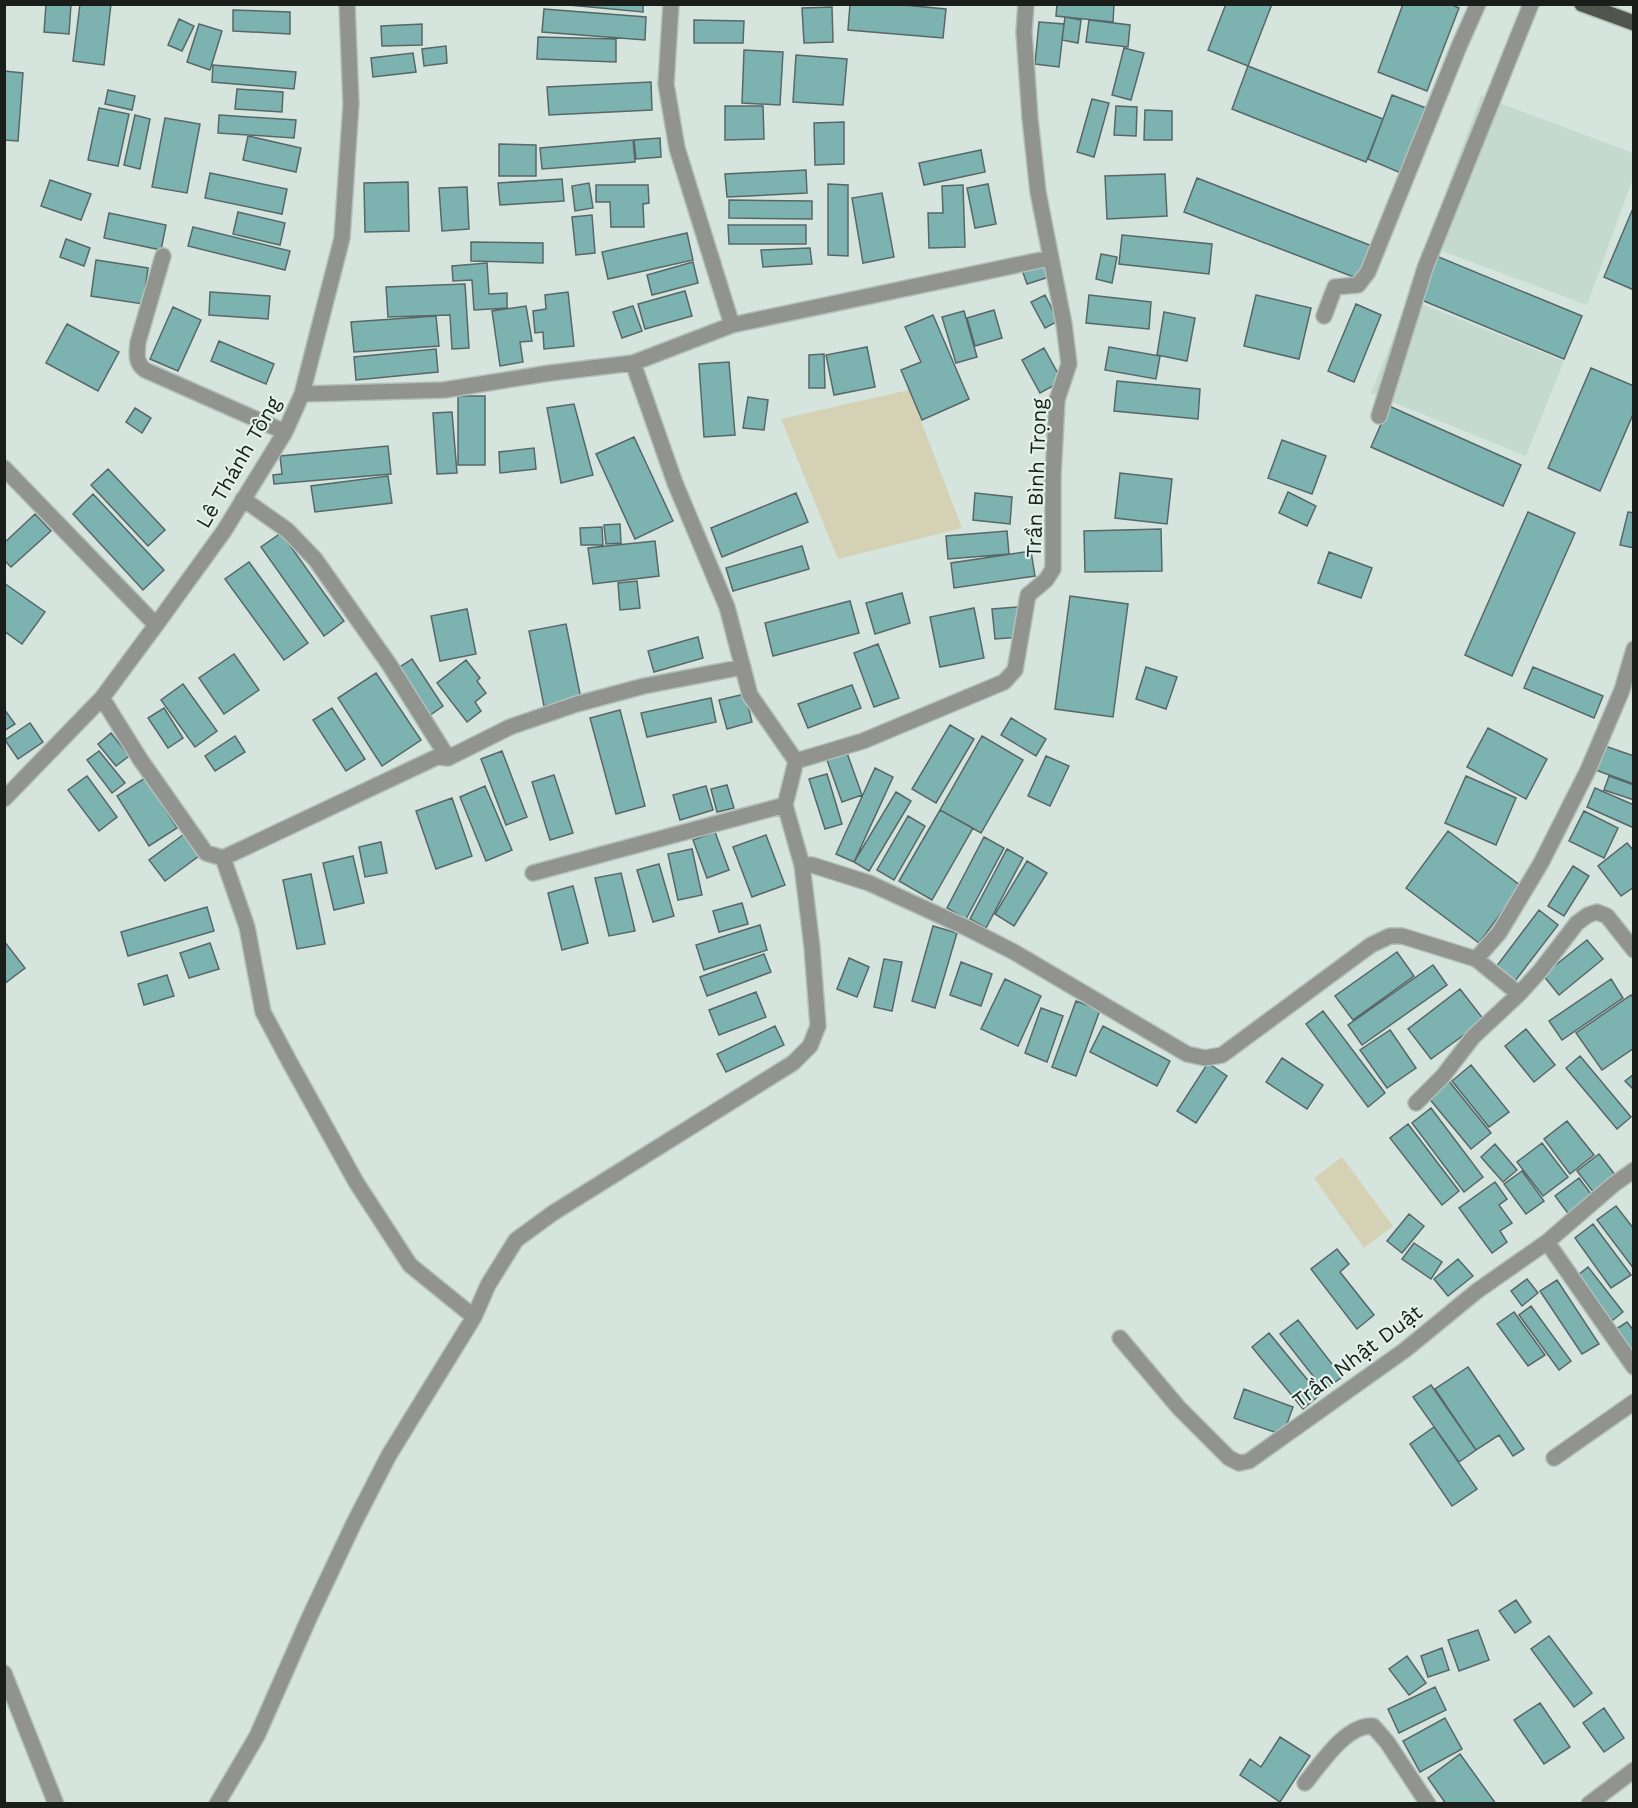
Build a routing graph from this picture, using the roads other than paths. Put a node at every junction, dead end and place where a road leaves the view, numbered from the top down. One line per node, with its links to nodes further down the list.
1 (347, 4): 13 (street, Lê Thánh Tông)
2 (671, 4): 11 (street)
3 (1026, 4): 9 (street, Trần Bình Trọng)
4 (1478, 4): 10 (street)
5 (1531, 4): 14 (street)
6 (1582, 4): 7 (main road)
7 (1634, 23)
8 (164, 256): 15 (street)
9 (1050, 258): 11 (street); 23 (street, Trần Bình Trọng)
10 (1324, 316)
11 (732, 325): 12 (street)
12 (633, 363): 13 (street); 20 (street)
13 (302, 394): 15 (street, Lê Thánh Tông)
14 (1379, 416)
15 (285, 432): 17 (street, Lê Thánh Tông)
16 (4, 468): 18 (street)
17 (243, 499): 18 (street, Lê Thánh Tông); 22 (street)
18 (156, 625): 21 (street, Lê Thánh Tông)
19 (1634, 649): 30 (street)
20 (743, 667): 22 (street); 23 (street)
21 (102, 698): 24 (street, Lê Thánh Tông); 26 (street)
22 (448, 758): 26 (street)
23 (796, 761): 25 (street)
24 (4, 799)
25 (785, 805): 27 (street); 28 (street)
26 (223, 858): 35 (street)
27 (802, 865): 30 (street); 35 (street)
28 (533, 873)
29 (1634, 950): 31 (street)
30 (1476, 959): 31 (street)
31 (1519, 994): 32 (street)
32 (1416, 1103)
33 (1634, 1170): 34 (street, Trần Nhật Duật)
34 (1546, 1242): 36 (street, Trần Nhật Duật); 37 (street)
35 (474, 1317): 44 (street)
36 (1120, 1338)
37 (1634, 1366)
38 (1634, 1402): 39 (street)
39 (1554, 1458)
40 (4, 1673): 43 (street)
41 (1634, 1770): 46 (street)
42 (1305, 1783): 45 (street)
43 (56, 1803)
44 (217, 1803)
45 (1428, 1803)
46 (1589, 1803)

